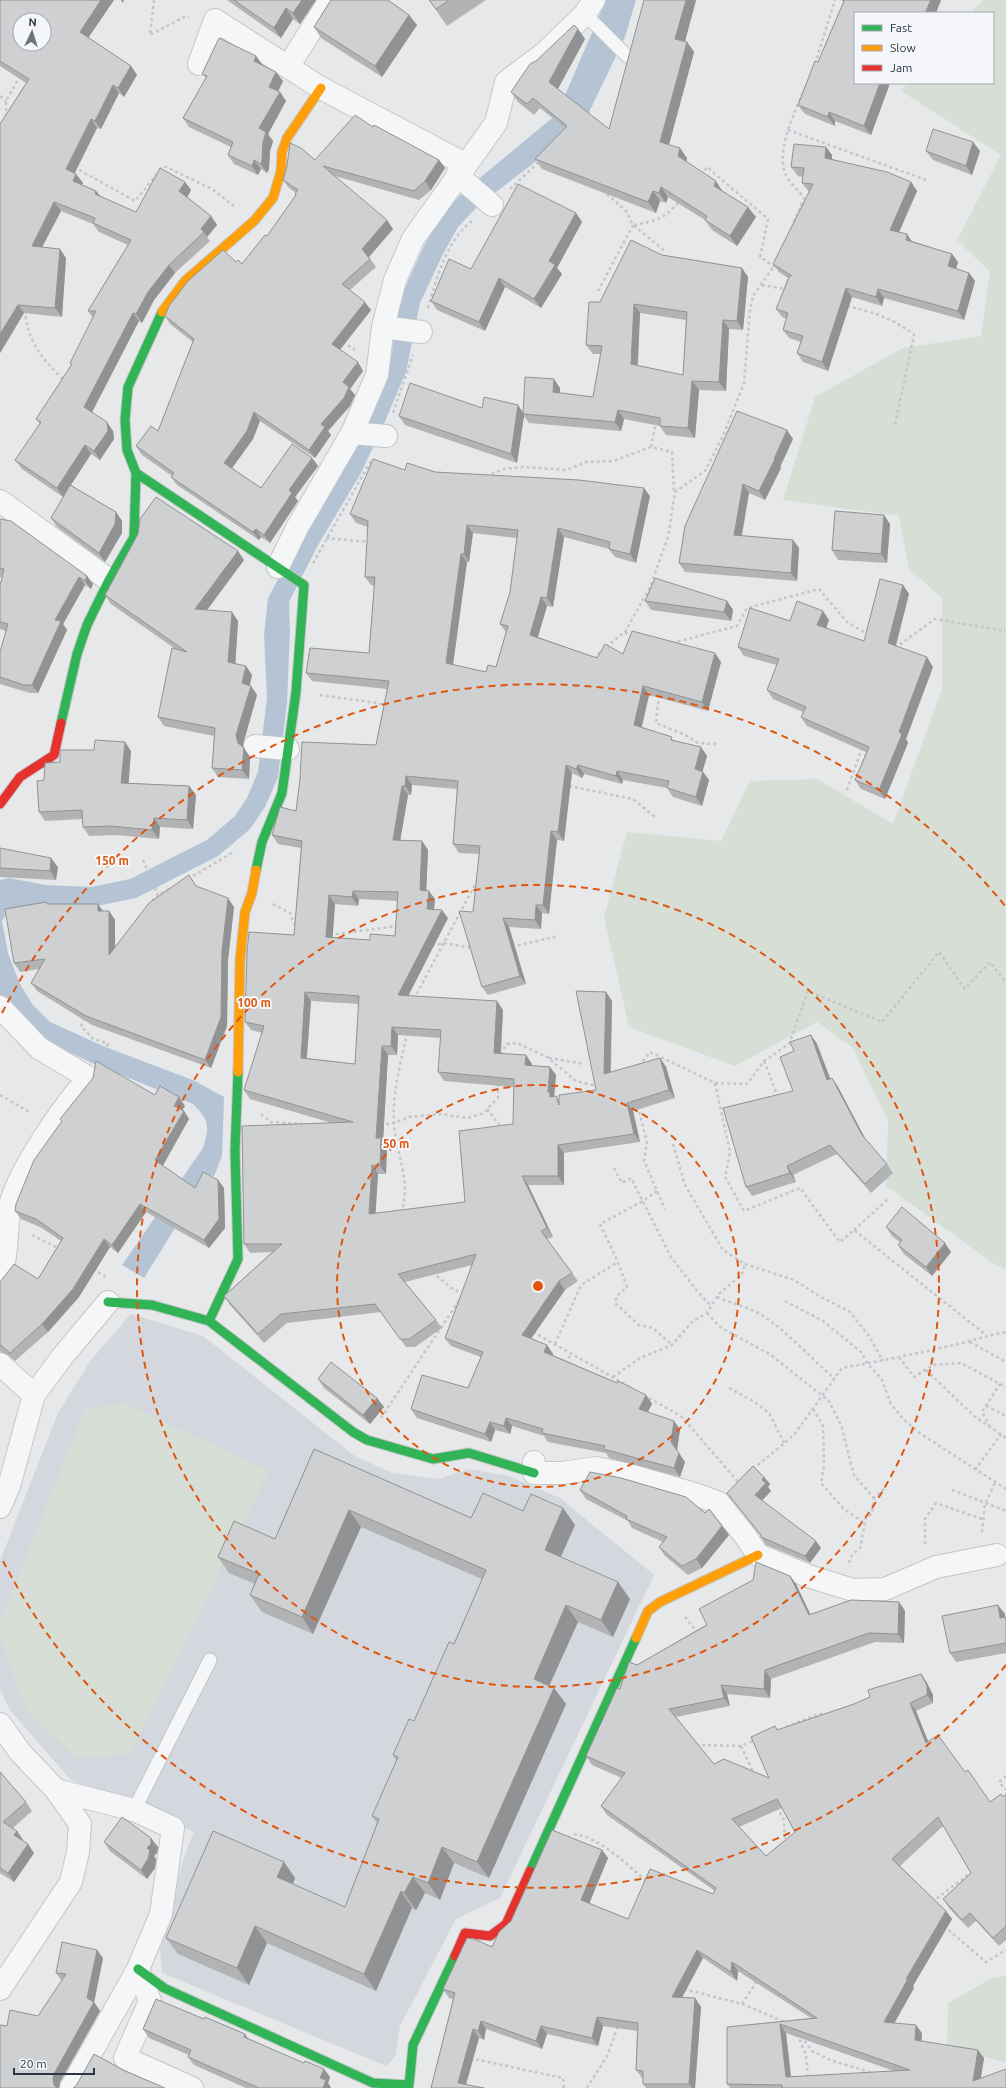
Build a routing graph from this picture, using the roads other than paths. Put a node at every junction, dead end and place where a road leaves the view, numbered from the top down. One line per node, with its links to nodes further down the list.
1 (330, 0): 5 (street)
2 (590, 7): 3 (lane); 7 (street)
3 (627, 56)
4 (199, 64): 5 (street)
5 (288, 68): 6 (street)
6 (321, 88): 7 (street); 13 (street)
7 (465, 176): 8 (street); 9 (street)
8 (492, 205)
9 (383, 328): 10 (street); 11 (street)
10 (421, 332)
11 (352, 433): 12 (street); 15 (street)
12 (386, 436)
13 (136, 472): 15 (street); 16 (street)
14 (0, 501): 16 (street)
15 (278, 567): 18 (street)
16 (109, 580): 19 (street)
17 (255, 746): 18 (street)
18 (288, 749): 23 (street)
19 (0, 804)
20 (0, 1007): 21 (street)
21 (0, 1275)
22 (108, 1302): 23 (street); 25 (street)
23 (209, 1321): 26 (street)
24 (0, 1364): 25 (street)
25 (34, 1395): 27 (street)
26 (534, 1468): 28 (street)
27 (0, 1507)
28 (758, 1555): 29 (street); 36 (street)
29 (992, 1556)
30 (210, 1660): 33 (lane)
31 (0, 1724): 32 (street)
32 (56, 1790): 33 (street); 35 (street)
33 (134, 1810): 34 (street)
34 (138, 1969): 36 (street); 37 (street); 38 (street)
35 (0, 1989)
36 (371, 2086)
37 (72, 2088)
38 (192, 2088)

